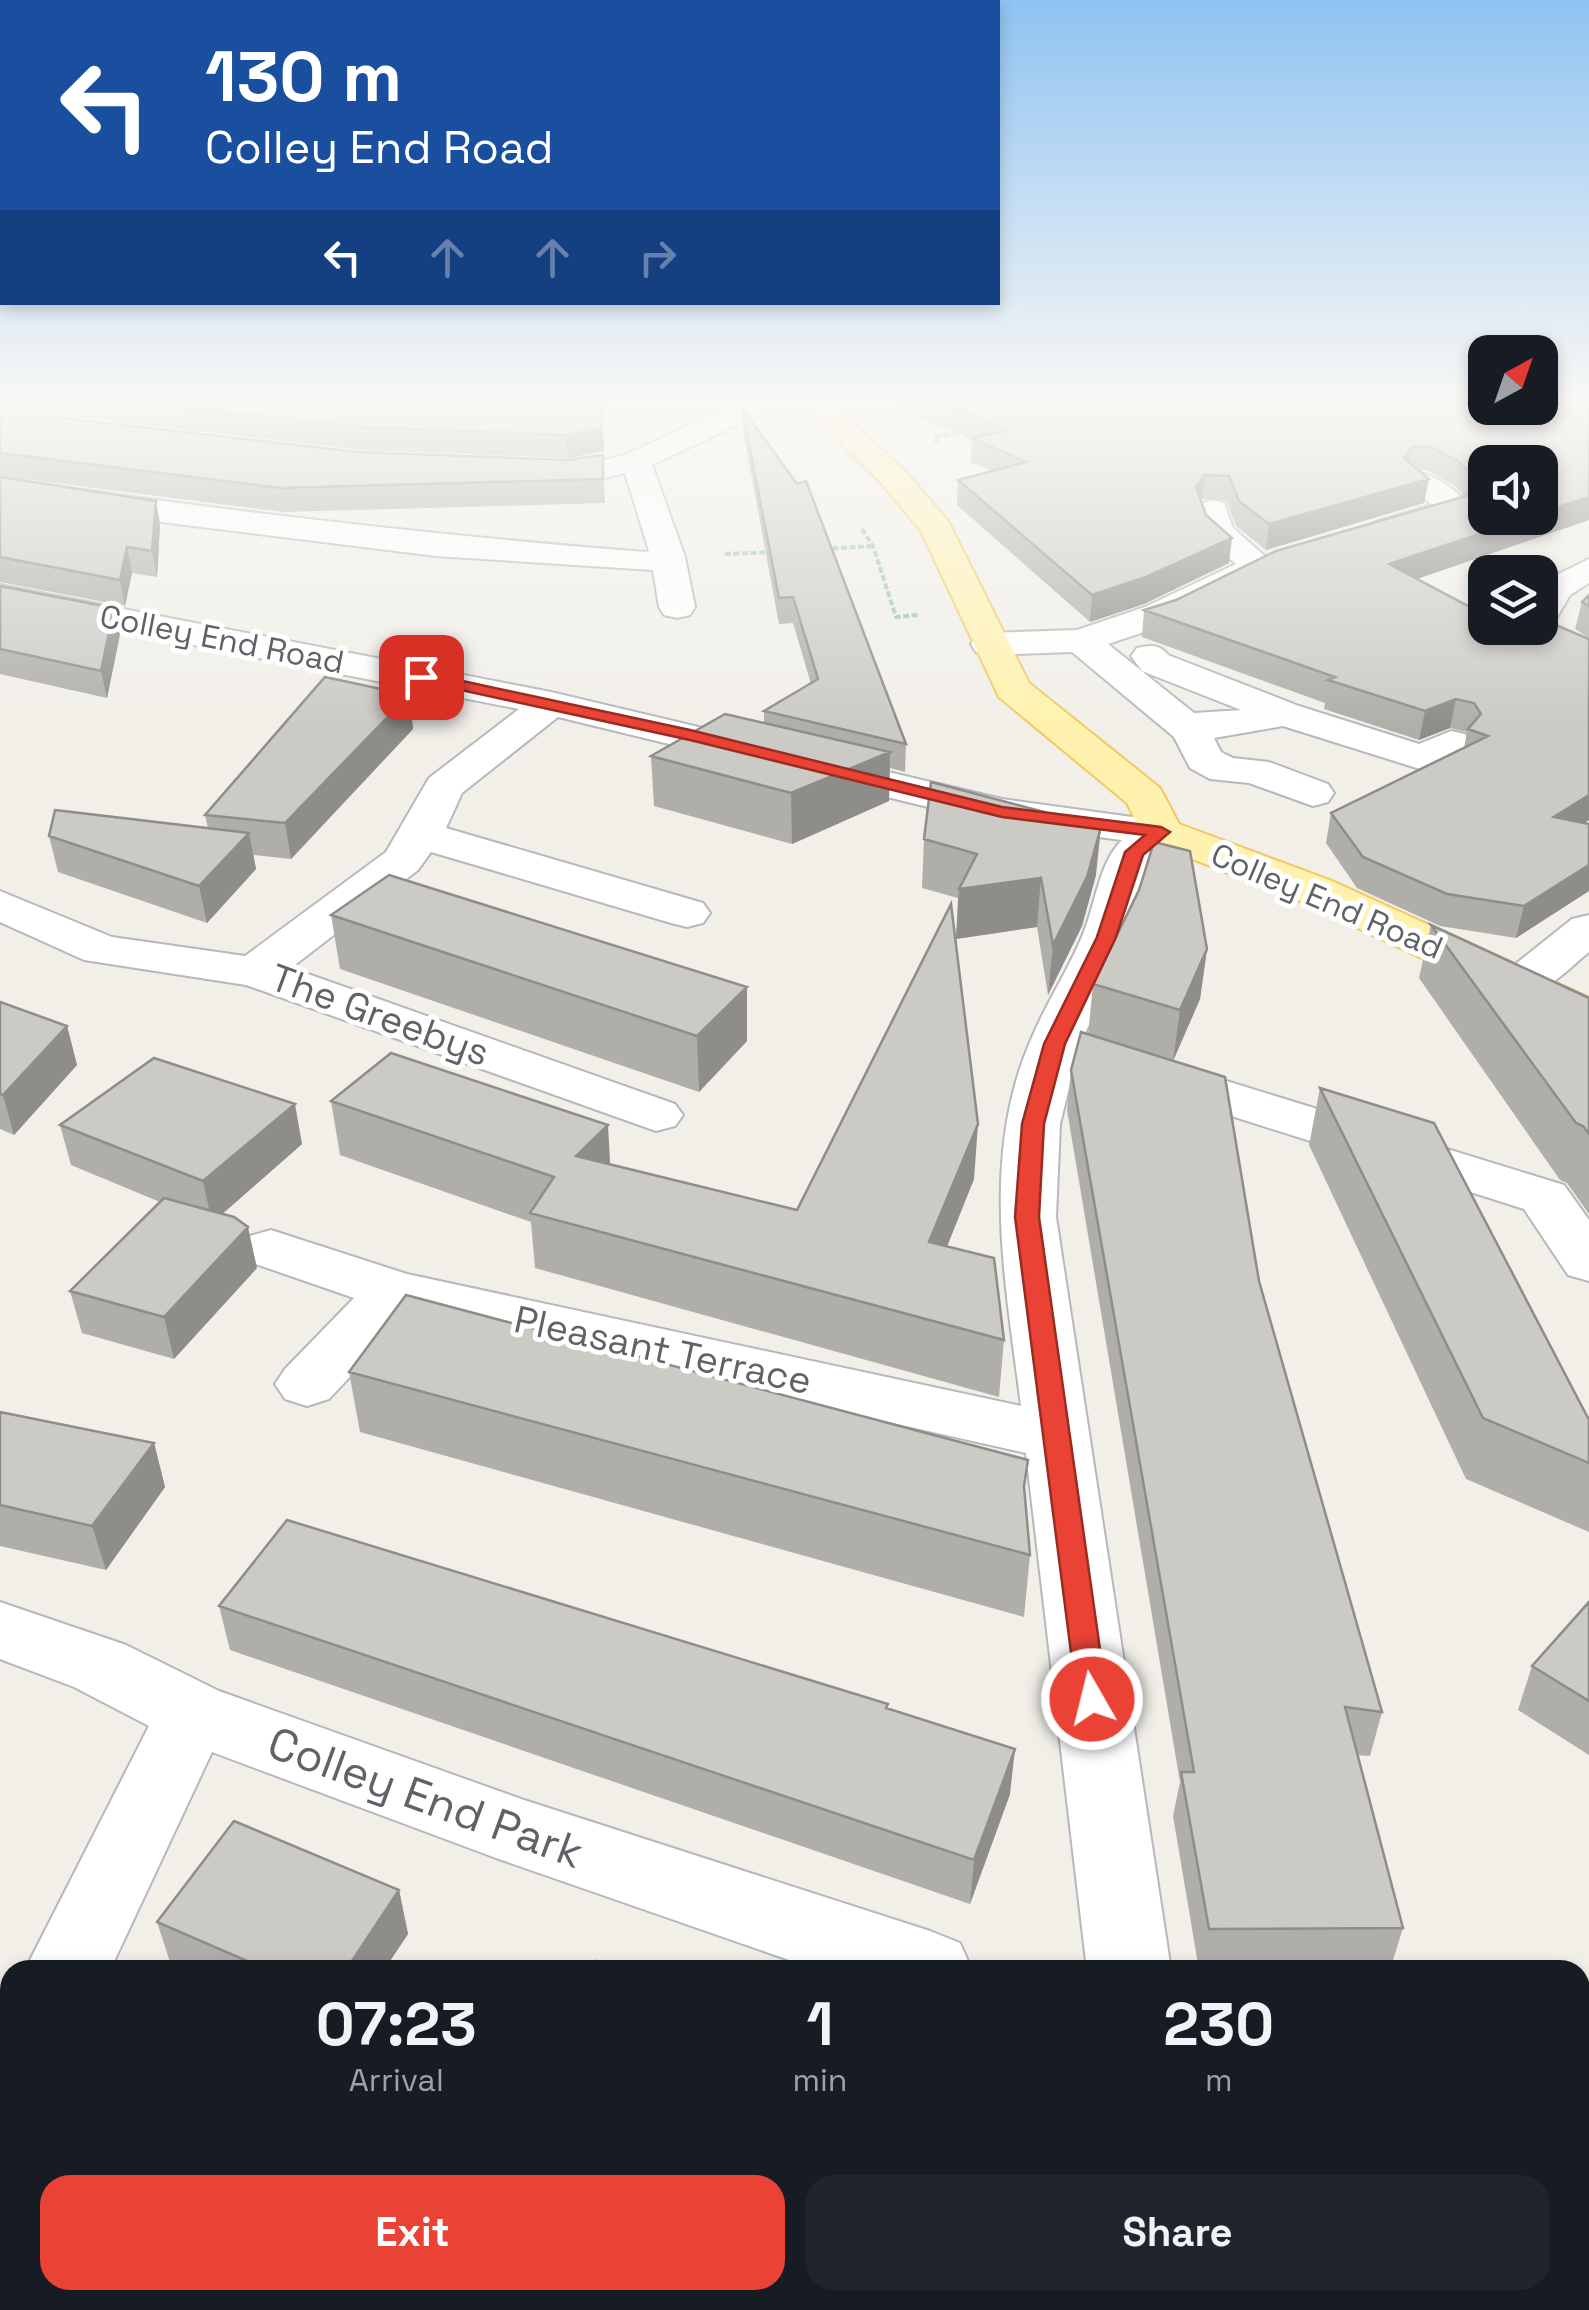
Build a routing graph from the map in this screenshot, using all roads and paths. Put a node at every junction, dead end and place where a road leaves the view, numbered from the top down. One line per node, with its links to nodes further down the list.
1 (161, 512): 12 (street)
2 (653, 512): 12 (street)
3 (923, 512): 18 (main road)
4 (1212, 512): 13 (street)
5 (1444, 512): 7 (street)
6 (857, 519): 8 (path)
7 (1349, 540)
8 (873, 546): 9 (path); 18 (path)
9 (817, 549)
10 (780, 551): 12 (path)
11 (1295, 556): 13 (street)
12 (668, 557): 17 (street)
13 (1259, 566): 19 (street)
14 (1589, 569): 15 (street)
15 (1558, 587)
16 (0, 596): 21 (street, Colley End Road)
17 (677, 607)
18 (982, 627): 19 (street); 26 (main road)
19 (1081, 642): 23 (street)
20 (1150, 656): 22 (street)
21 (550, 704): 26 (street, Colley End Road); 27 (street, The Greebys)
22 (1285, 714): 23 (street); 24 (street)
23 (1184, 725): 25 (street)
24 (1451, 742)
25 (1313, 793)
26 (1161, 832): 32 (main road, Colley End Road); 34 (street)
27 (422, 835): 29 (street); 31 (street, The Greebys)
28 (0, 905): 31 (street)
29 (687, 913)
30 (1589, 929): 32 (street)
31 (254, 972): 35 (street, The Greebys)
32 (1520, 984): 33 (main road, Colley End Road)
33 (1589, 1017)
34 (1054, 1044): 37 (street); 40 (street)
35 (656, 1115)
36 (271, 1249): 38 (street, Pleasant Terrace)
37 (1589, 1262)
38 (396, 1291): 39 (street); 40 (street, Pleasant Terrace)
39 (307, 1384)
40 (1056, 1437): 45 (street)
41 (0, 1630): 42 (street, Colley End Park)
42 (193, 1713): 43 (street); 44 (street, Colley End Park)
43 (72, 1960)
44 (900, 1960)
45 (1127, 1960)

